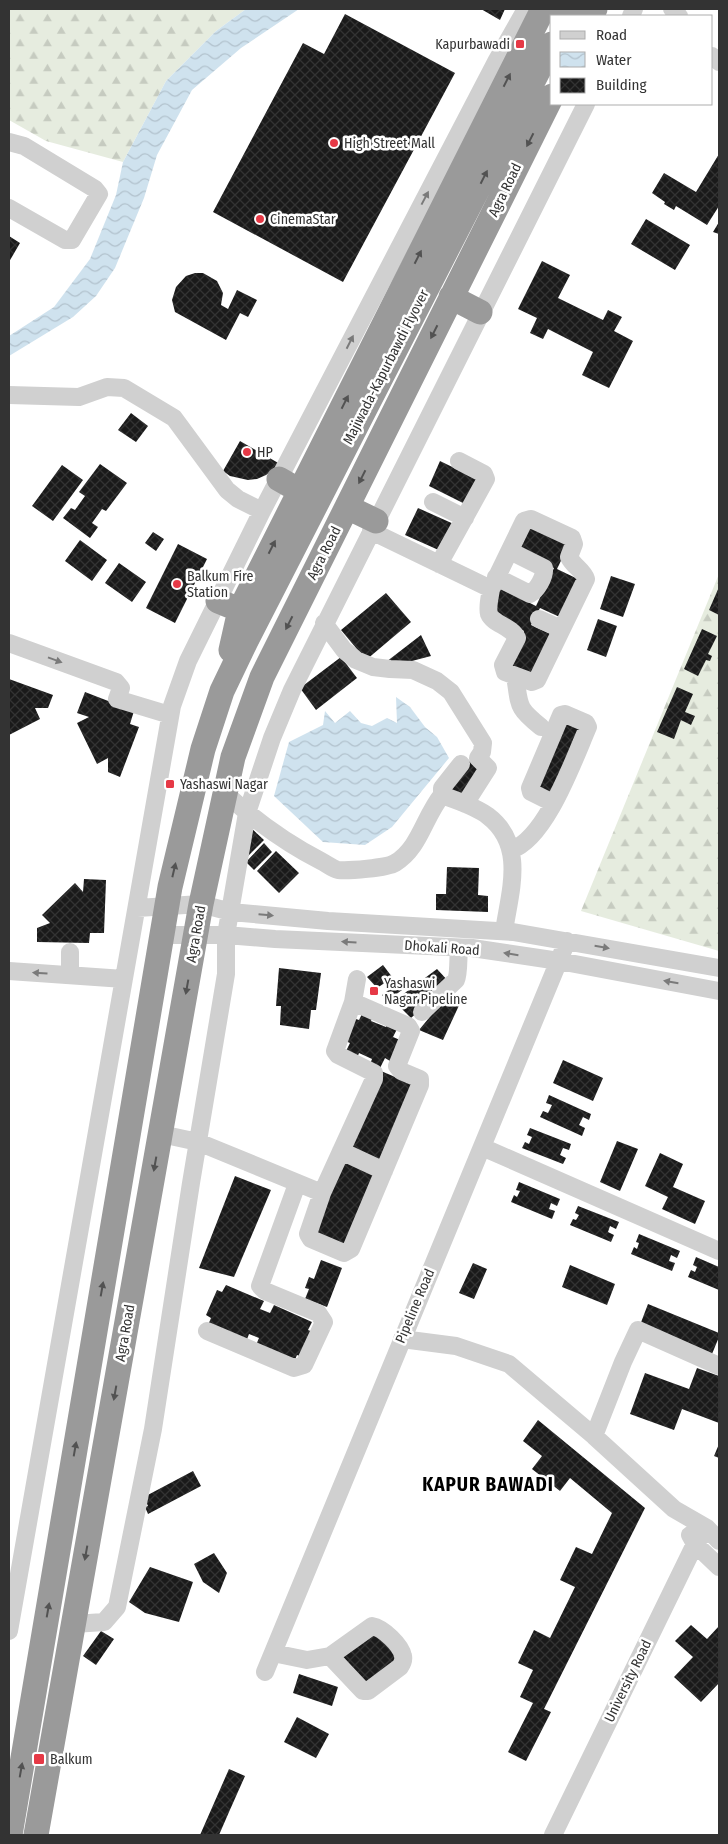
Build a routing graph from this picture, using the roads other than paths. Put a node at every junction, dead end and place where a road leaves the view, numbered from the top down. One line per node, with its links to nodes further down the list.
1 (526, 9): 10 (street, one-way to 1)
2 (543, 9): 10 (highway, one-way to 2)
3 (547, 52): 28 (highway, Majiwada-Kapurbawdi Flyover, one-way to 3)
4 (550, 100): 8 (highway, Agra Road, one-way to 8)
5 (585, 105): 9 (street)
6 (9, 142): 7 (street)
7 (9, 208)
8 (451, 298): 9 (highway); 15 (highway, Agra Road, one-way to 15)
9 (480, 312): 18 (street)
10 (370, 327): 13 (highway, one-way to 10)
11 (9, 395): 16 (street)
12 (460, 461): 17 (street)
13 (289, 485): 16 (street); 22 (highway, one-way to 13)
14 (433, 502): 17 (street)
15 (347, 507): 18 (highway); 32 (highway, Agra Road, one-way to 32)
16 (262, 511): 22 (street)
17 (465, 518): 20 (street)
18 (373, 526): 20 (street); 24 (street)
19 (510, 551): 21 (street); 21 (street); 25 (street)
20 (439, 564): 21 (street)
21 (494, 583): 27 (street)
22 (229, 605): 28 (highway); 29 (street)
23 (539, 619): 25 (street)
24 (324, 624): 35 (street); 36 (street)
25 (561, 629): 27 (street)
26 (9, 643): 29 (street, one-way to 29)
27 (515, 676): 30 (street)
28 (222, 691): 40 (highway, one-way to 28)
29 (170, 715): 39 (street)
30 (541, 727)
31 (461, 764): 33 (street)
32 (226, 793): 36 (street); 38 (highway, Agra Road)
33 (442, 795): 35 (street); 36 (street)
34 (553, 802): 34 (street); 37 (street)
35 (465, 804): 37 (street)
36 (246, 813): 41 (street)
37 (512, 850): 43 (street)
38 (201, 904): 40 (street, Dhokali Road); 41 (street, Dhokali Road); 45 (highway, Agra Road)
39 (137, 908): 40 (street, Dhokali Road); 55 (street)
40 (166, 908): 44 (highway)
41 (230, 912): 42 (street, Dhokali Road, one-way to 42); 46 (street)
42 (432, 926): 43 (street, Dhokali Road); 48 (street)
43 (504, 932): 47 (street, Dhokali Road)
44 (162, 935): 45 (street, Dhokali Road); 80 (highway, one-way to 44)
45 (196, 935): 46 (street, Dhokali Road); 60 (highway, Agra Road, one-way to 60)
46 (226, 935): 48 (street, Dhokali Road, one-way to 46); 61 (street)
47 (567, 941): 51 (street, Pipeline Road); 52 (street, Dhokali Road, one-way to 52)
48 (428, 946): 49 (street, Dhokali Road)
49 (459, 948): 51 (street, Dhokali Road, one-way to 49); 59 (street)
50 (70, 952): 54 (street)
51 (559, 962): 57 (street, Dhokali Road, one-way to 51); 62 (street, Pipeline Road)
52 (719, 968)
53 (9, 971): 54 (street, one-way to 53)
54 (70, 975): 55 (street)
55 (124, 979): 77 (street)
56 (357, 979): 58 (street)
57 (719, 991)
58 (353, 1002): 63 (street); 64 (street)
59 (422, 1012)
60 (160, 1134): 61 (street); 76 (highway, Agra Road, one-way to 76)
61 (198, 1142): 65 (street); 76 (street)
62 (482, 1148): 67 (street); 69 (street, Pipeline Road)
63 (341, 1151): 64 (street); 66 (street)
64 (384, 1171): 66 (street)
65 (297, 1184): 66 (street); 68 (street)
66 (322, 1193)
67 (719, 1251)
68 (207, 1331)
69 (402, 1339): 71 (street); 78 (street, Pipeline Road)
70 (719, 1366): 71 (street)
71 (594, 1436): 72 (street)
72 (674, 1509): 73 (street); 74 (street)
73 (713, 1535): 74 (street, University Road)
74 (695, 1544): 75 (street); 85 (street, University Road)
75 (719, 1567)
76 (74, 1624): 81 (highway, Agra Road)
77 (9, 1632)
78 (273, 1653): 79 (street); 82 (street, Pipeline Road)
79 (330, 1656)
80 (39, 1662): 81 (highway); 83 (highway, one-way to 80)
81 (66, 1666): 84 (highway, Agra Road)
82 (265, 1672)
83 (11, 1830): 84 (highway)
84 (37, 1832)
85 (553, 1835)

